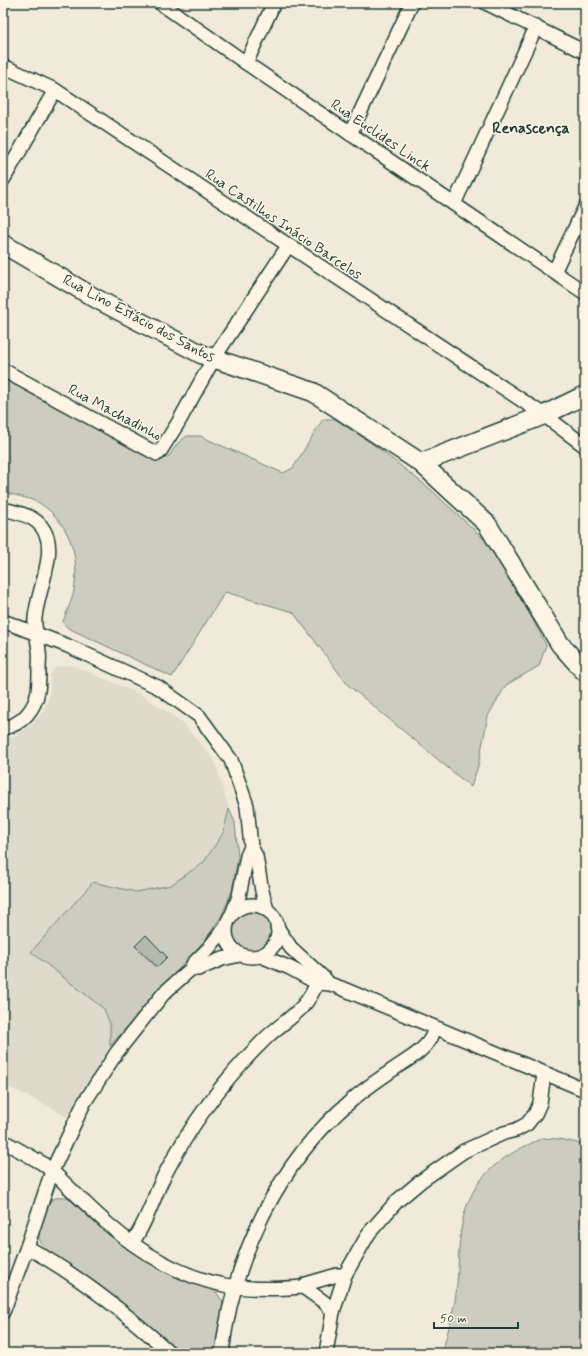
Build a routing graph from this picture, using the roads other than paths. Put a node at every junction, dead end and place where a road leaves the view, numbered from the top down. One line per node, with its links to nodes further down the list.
1 (160, 3): 7 (street, Rua Euclides Linck)
2 (274, 3): 7 (street)
3 (412, 3): 10 (street)
4 (486, 3): 5 (street)
5 (536, 28): 6 (street); 12 (street)
6 (585, 52)
7 (246, 63): 10 (street, Rua Euclides Linck)
8 (3, 66): 9 (street, Rua Castilhos Inácio Barcelos)
9 (55, 90): 11 (street); 15 (street, Rua Castilhos Inácio Barcelos)
10 (350, 134): 12 (street, Rua Euclides Linck)
11 (3, 180)
12 (454, 204): 16 (street, Rua Euclides Linck)
13 (585, 207): 16 (street)
14 (3, 244): 18 (main road, Rua Lino Estácio dos Santos)
15 (288, 246): 18 (street); 21 (street, Rua Castilhos Inácio Barcelos)
16 (554, 272): 17 (street, Rua Euclides Linck)
17 (585, 293)
18 (214, 358): 19 (street, Rua Machadinho); 23 (main road, Rua Lino Estácio dos Santos)
19 (3, 370)
20 (585, 395): 21 (main road)
21 (544, 415): 22 (street, Rua Castilhos Inácio Barcelos); 23 (main road)
22 (585, 446)
23 (421, 463): 27 (main road, Rua Lino Estácio dos Santos)
24 (3, 509): 26 (street)
25 (3, 622): 26 (street)
26 (35, 633): 28 (street); 29 (street)
27 (585, 672)
28 (3, 728)
29 (251, 847): 30 (street); 31 (street)
30 (267, 910): 31 (street); 32 (street)
31 (229, 920): 33 (street); 35 (street)
32 (277, 926): 34 (street); 36 (street)
33 (240, 955): 34 (street); 35 (street)
34 (261, 956): 36 (street)
35 (192, 968): 41 (street)
36 (323, 980): 37 (street); 42 (street)
37 (434, 1027): 38 (street); 45 (street)
38 (544, 1074): 39 (street); 44 (street)
39 (585, 1090)
40 (3, 1141): 41 (street)
41 (52, 1170): 42 (street); 43 (street)
42 (132, 1243): 45 (street)
43 (27, 1247): 47 (street); 49 (street)
44 (345, 1275): 46 (street); 48 (street)
45 (235, 1287): 46 (street); 50 (street)
46 (303, 1287): 48 (street)
47 (3, 1312)
48 (333, 1312): 51 (street)
49 (170, 1353)
50 (222, 1353)
51 (326, 1353)

